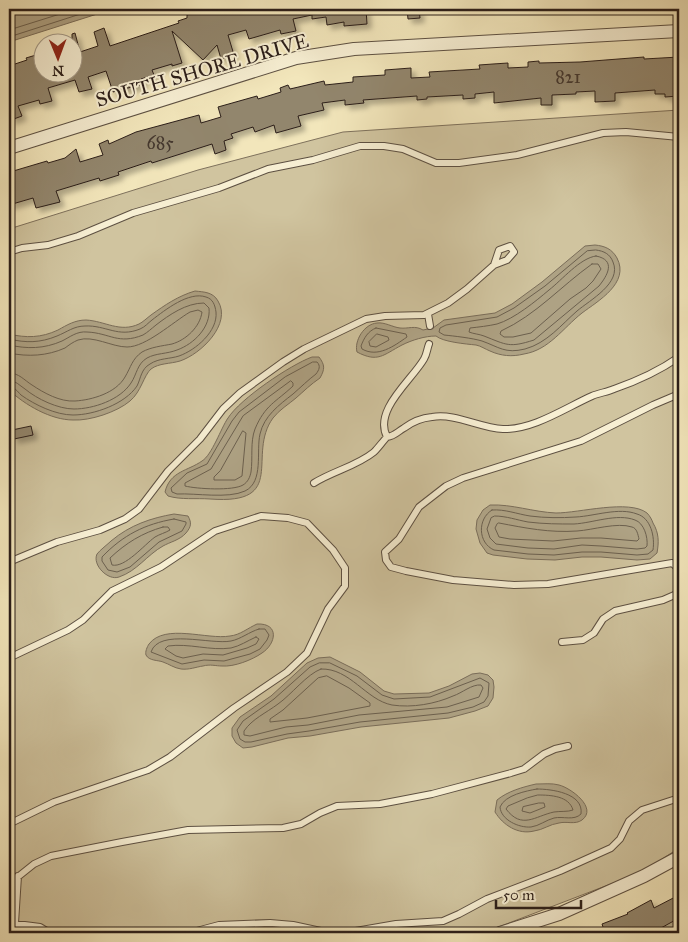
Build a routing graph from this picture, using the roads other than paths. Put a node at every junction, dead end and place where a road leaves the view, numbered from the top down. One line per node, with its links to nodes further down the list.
1 (679, 31): 3 (street, SOUTH SHORE DRIVE)
2 (679, 138): 4 (lane)
3 (9, 148)
4 (9, 252)
5 (494, 265): 6 (lane)
6 (428, 314): 7 (lane); 13 (lane)
7 (430, 326)
8 (429, 344): 11 (lane)
9 (679, 357): 11 (lane)
10 (679, 394): 14 (lane)
11 (387, 437): 12 (lane)
12 (314, 483)
13 (9, 562)
14 (679, 569)
15 (679, 593): 16 (lane)
16 (562, 642)
17 (9, 658): 20 (lane)
18 (568, 746): 22 (lane)
19 (679, 798): 28 (lane)
20 (9, 824)
21 (679, 858): 29 (street)
22 (18, 876): 23 (lane); 24 (lane)
23 (9, 884)
24 (12, 923): 25 (lane)
25 (50, 933)
26 (189, 933): 27 (lane)
27 (330, 933)
28 (344, 933)
29 (500, 933)

